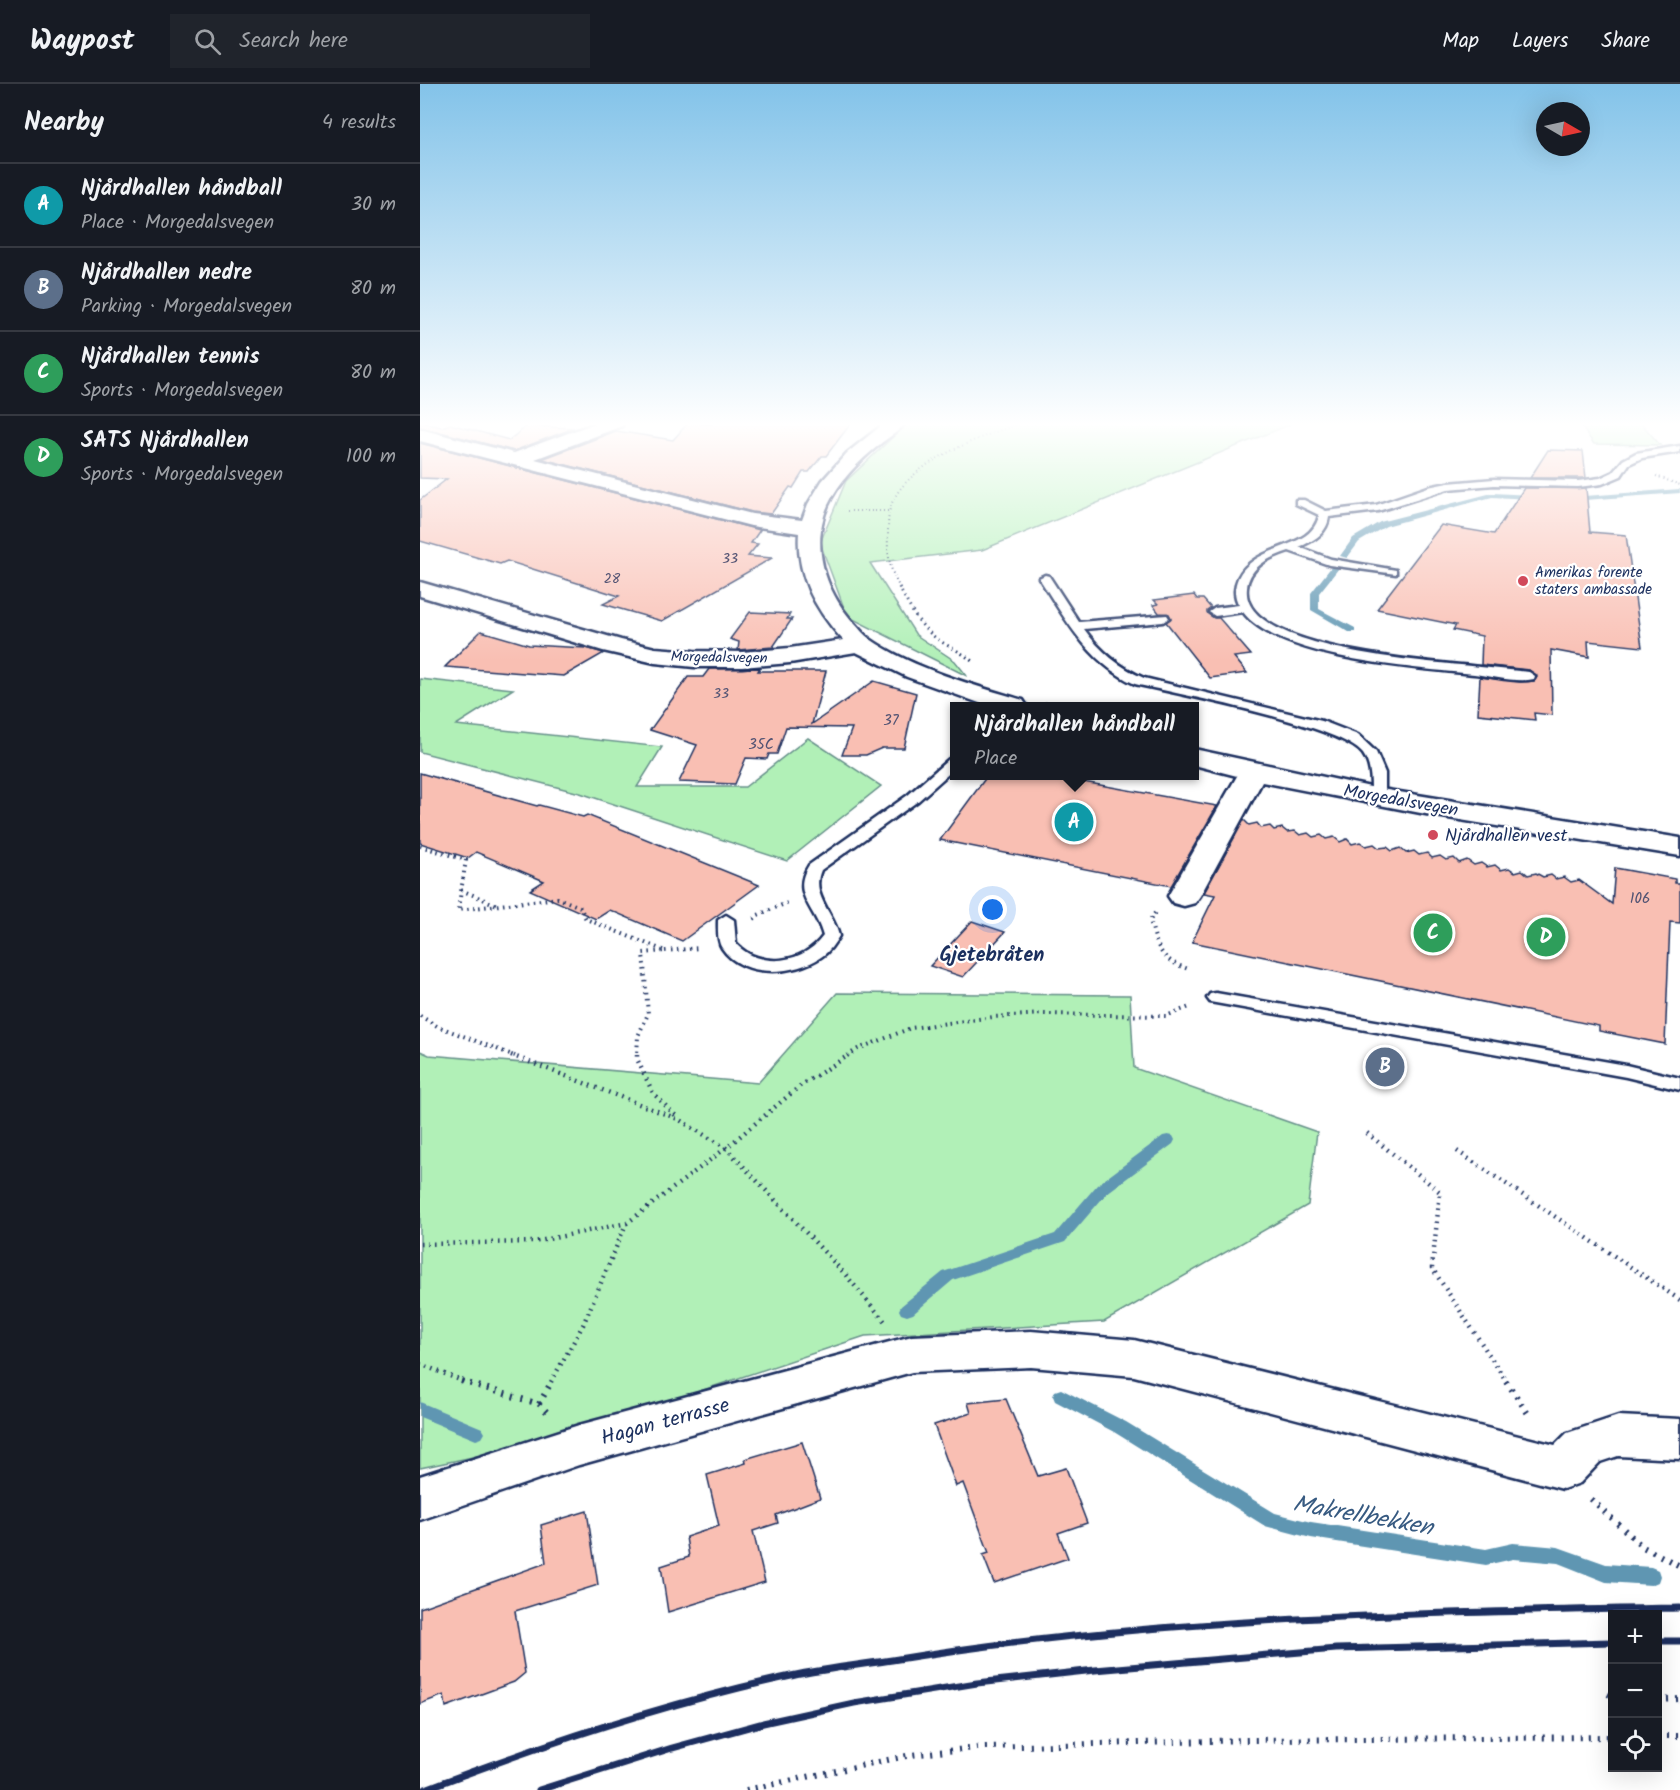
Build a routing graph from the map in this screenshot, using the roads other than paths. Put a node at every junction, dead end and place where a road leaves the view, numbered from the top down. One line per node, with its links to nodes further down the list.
1 (680, 502): 6 (street)
2 (823, 502): 6 (street)
3 (1300, 502): 5 (lane)
4 (1400, 502): 5 (lane)
5 (1324, 514): 7 (lane)
6 (813, 520): 15 (street)
7 (1289, 547): 8 (lane); 11 (lane)
8 (1392, 572)
9 (1045, 578): 14 (lane)
10 (420, 589): 15 (street, Morgedalsvegen)
11 (1245, 608): 12 (lane); 16 (lane)
12 (1215, 612)
13 (1163, 618): 14 (lane)
14 (1076, 626): 21 (lane)
15 (860, 644): 17 (street)
16 (1529, 676)
17 (1002, 702)
18 (1199, 758): 20 (street, Morgedalsvegen)
19 (950, 766): 24 (lane)
20 (1253, 772): 21 (street, Morgedalsvegen); 23 (street)
21 (1378, 798): 22 (street, Morgedalsvegen)
22 (1680, 846)
23 (1184, 896)
24 (726, 920)
25 (1216, 998): 26 (lane)
26 (1680, 1084)
27 (1680, 1439): 28 (street, Hagan terrasse)
28 (420, 1498)

